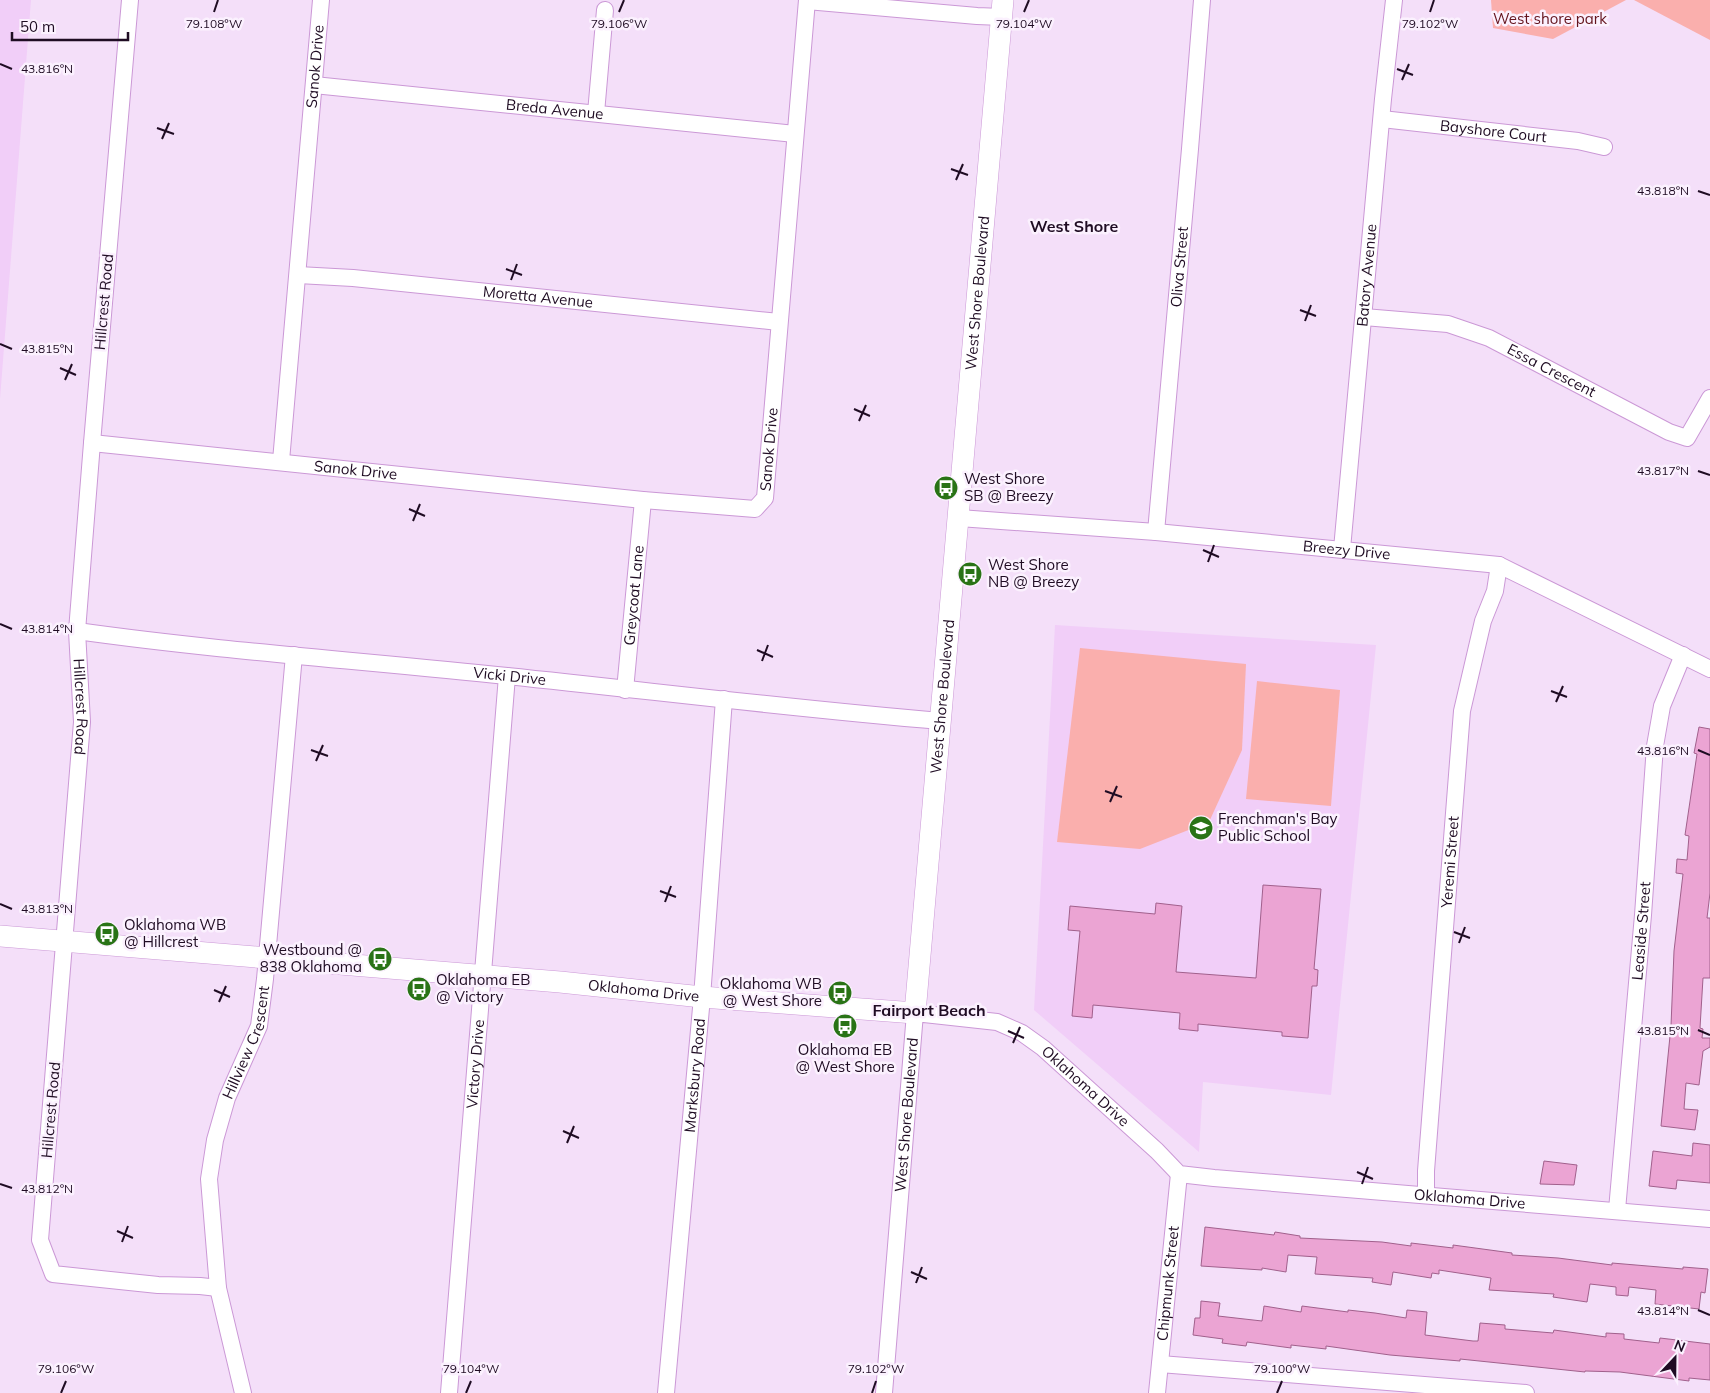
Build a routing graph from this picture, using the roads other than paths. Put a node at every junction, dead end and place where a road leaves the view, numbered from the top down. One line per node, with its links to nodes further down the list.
1 (130, 0): 17 (street, Hillcrest Road)
2 (321, 0): 8 (street, Sanok Drive)
3 (807, 0): 6 (street); 11 (street, Sanok Drive)
4 (1202, 0): 21 (street, Oliva Street)
5 (1394, 0): 10 (street, Batory Avenue)
6 (1002, 8): 20 (street, West Shore Boulevard)
7 (605, 10): 9 (street)
8 (314, 85): 9 (street, Breda Avenue); 13 (street, Sanok Drive)
9 (596, 113): 11 (street, Breda Avenue)
10 (1382, 119): 12 (street, Bayshore Court); 14 (street, Batory Avenue)
11 (796, 134): 15 (street, Sanok Drive)
12 (1604, 147)
13 (298, 275): 15 (street, Moretta Avenue); 18 (street, Sanok Drive)
14 (1364, 317): 16 (street, Essa Crescent); 22 (street, Batory Avenue)
15 (780, 322): 19 (street, Sanok Drive)
16 (1710, 398)
17 (92, 443): 18 (street, Sanok Drive); 24 (street, Hillcrest Road)
18 (281, 462): 19 (street, Sanok Drive)
19 (644, 500): 29 (street, Greycoat Lane)
20 (959, 518): 21 (street, Breezy Drive); 31 (street, West Shore Boulevard)
21 (1156, 532): 22 (street, Breezy Drive)
22 (1342, 549): 23 (street, Breezy Drive)
23 (1500, 565): 26 (street, Breezy Drive); 39 (street, Yeremi Street)
24 (78, 631): 25 (street, Vicki Drive); 33 (street, Hillcrest Road)
25 (294, 655): 28 (street, Vicki Drive); 34 (street, Hillview Crescent)
26 (1683, 655): 27 (street, Breezy Drive); 40 (street, Leaside Street)
27 (1710, 669)
28 (507, 676): 29 (street, Vicki Drive); 35 (street, Victory Drive)
29 (625, 690): 30 (street, Vicki Drive)
30 (724, 699): 31 (street, Vicki Drive); 36 (street, Marksbury Road)
31 (941, 721): 37 (street, West Shore Boulevard)
32 (0, 936): 33 (street, Oklahoma Drive)
33 (65, 941): 34 (street, Oklahoma Drive); 42 (street, Hillcrest Road)
34 (266, 958): 35 (street, Oklahoma Drive); 42 (street, Hillview Crescent)
35 (482, 976): 36 (street, Oklahoma Drive); 45 (street, Victory Drive)
36 (702, 996): 37 (street, Oklahoma Drive); 46 (street, Marksbury Road)
37 (915, 1013): 38 (street, Oklahoma Drive); 47 (street, West Shore Boulevard)
38 (1179, 1174): 39 (street, Oklahoma Drive); 43 (street, Chipmunk Street)
39 (1426, 1194): 40 (street, Oklahoma Drive)
40 (1618, 1210): 41 (street, Oklahoma Drive)
41 (1710, 1219)
42 (218, 1288): 44 (street, Hillview Crescent)
43 (1160, 1364): 48 (street, Chipmunk Street); 49 (street)
44 (244, 1393)
45 (449, 1393)
46 (666, 1393)
47 (884, 1393)
48 (1157, 1393)
49 (1526, 1393)

